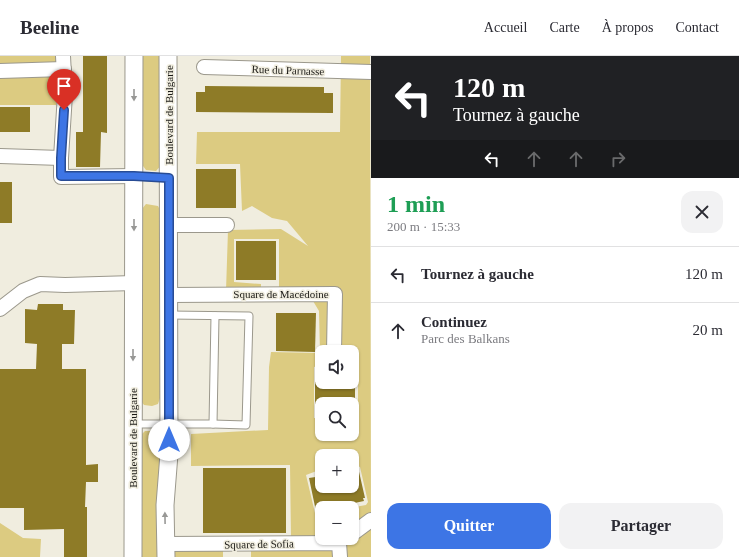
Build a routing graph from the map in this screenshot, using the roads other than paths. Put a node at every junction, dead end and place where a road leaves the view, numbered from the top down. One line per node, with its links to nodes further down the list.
1 (134, 56): 9 (street, Boulevard de Bulgarie, one-way to 9)
2 (168, 56): 10 (street, Boulevard de Bulgarie)
3 (64, 63): 5 (street); 8 (street)
4 (204, 67): 6 (street, Rue du Parnasse)
5 (0, 71)
6 (371, 72)
7 (0, 156): 8 (street)
8 (61, 158): 9 (street)
9 (134, 176): 10 (lane); 13 (street, Boulevard de Bulgarie, one-way to 13)
10 (169, 178): 11 (street, Boulevard de Bulgarie)
11 (169, 225): 12 (street); 14 (street, Boulevard de Bulgarie)
12 (226, 225)
13 (134, 283): 15 (street); 19 (street, Boulevard de Bulgarie, one-way to 19)
14 (169, 295): 16 (street, Boulevard de Bulgarie); 18 (street, Square de Macédoine)
15 (0, 309)
16 (169, 316): 17 (lane); 21 (street, Boulevard de Bulgarie)
17 (215, 316): 20 (lane); 20 (lane)
18 (334, 345)
19 (133, 424): 21 (lane); 26 (street, Boulevard de Bulgarie)
20 (213, 424): 21 (lane)
21 (169, 425): 25 (street, Boulevard de Bulgarie, one-way to 21)
22 (371, 520): 23 (street)
23 (359, 529)
24 (342, 546): 25 (street, Square de Sofia)
25 (166, 550)
26 (132, 557)

